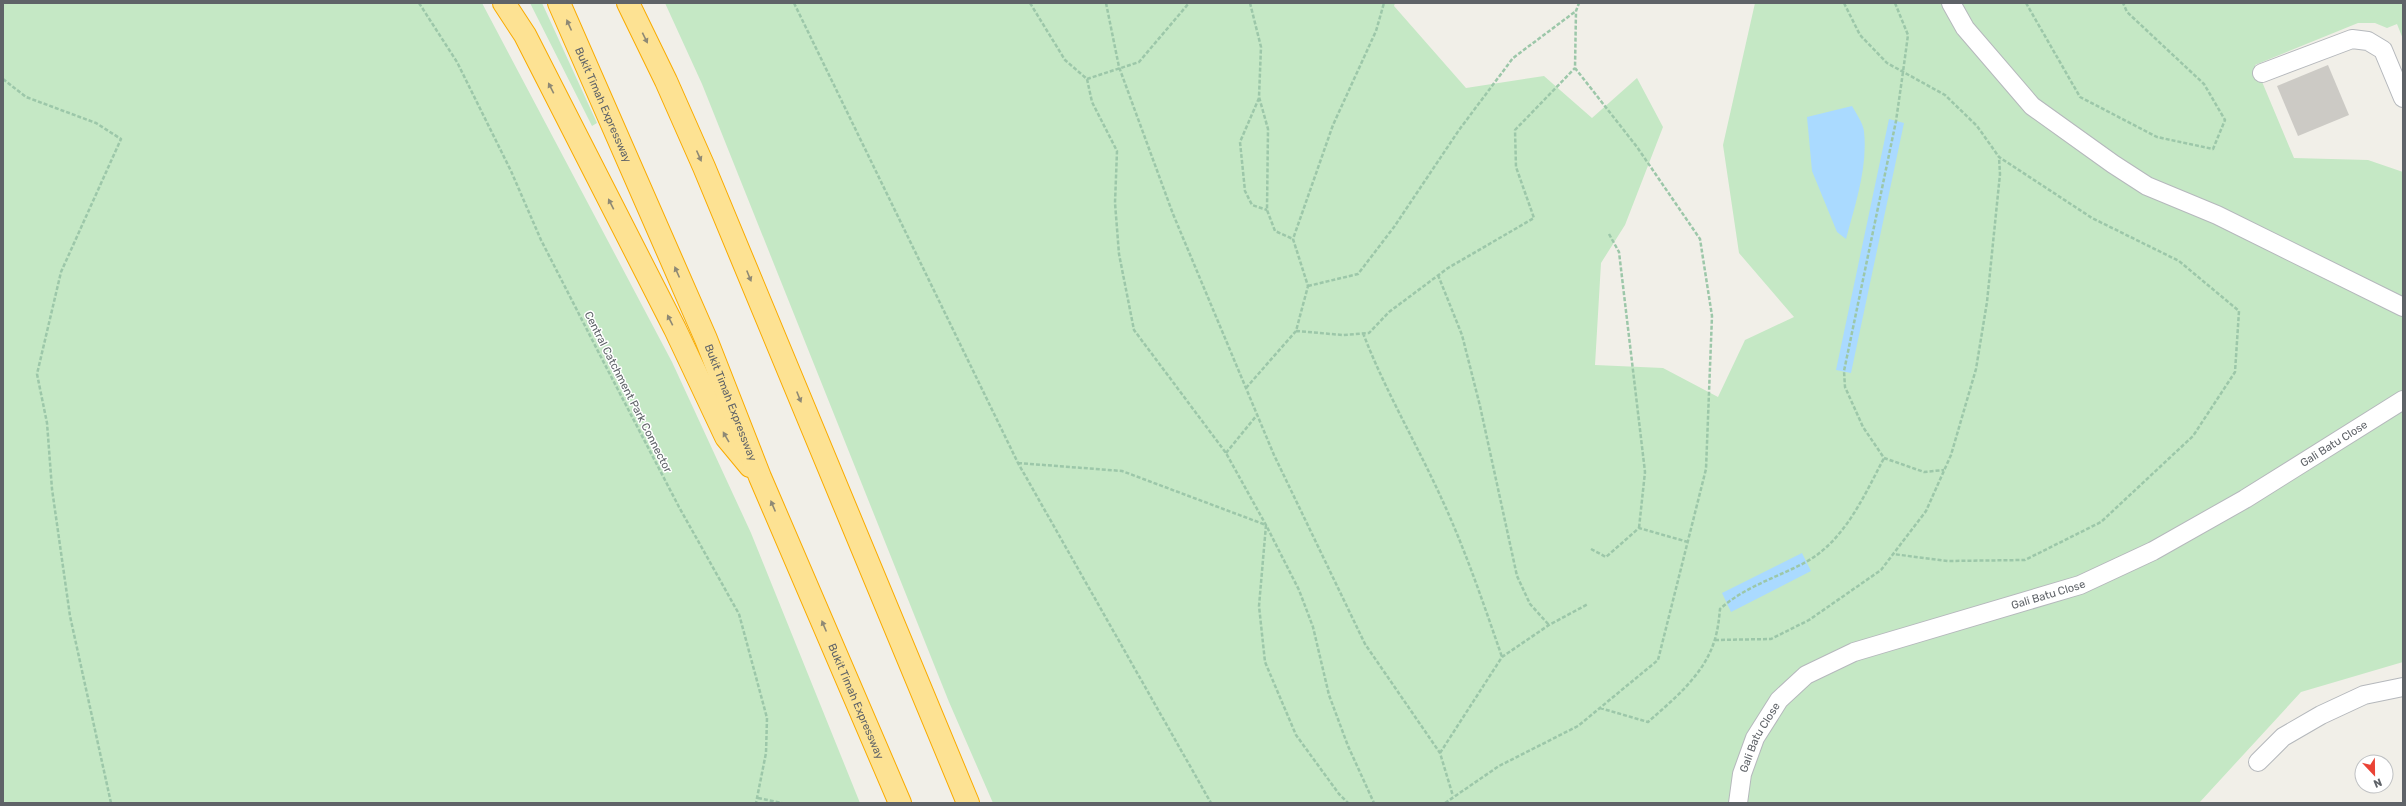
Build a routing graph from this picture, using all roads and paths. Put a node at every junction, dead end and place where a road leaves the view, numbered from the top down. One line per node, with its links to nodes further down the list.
1 (419, 3): 57 (path, Central Catchment Park Connector)
2 (504, 3): 42 (highway, one-way to 2)
3 (559, 3): 42 (highway, Bukit Timah Expressway, one-way to 3)
4 (628, 3): 62 (highway, one-way to 62)
5 (794, 3): 40 (path)
6 (1030, 3): 23 (path)
7 (1106, 3): 18 (path)
8 (1189, 3): 18 (path)
9 (1250, 3): 24 (path)
10 (1384, 3): 29 (path)
11 (1578, 3): 17 (path)
12 (1844, 3): 20 (path)
13 (1895, 3): 20 (path)
14 (1951, 3): 32 (street)
15 (2026, 3): 16 (path)
16 (2123, 3)
17 (1576, 11): 19 (path); 31 (path)
18 (1119, 67): 23 (path); 35 (path)
19 (1575, 68): 30 (path); 45 (path)
20 (1903, 72): 26 (path); 39 (path)
21 (2262, 73): 25 (street)
22 (3, 79): 58 (path)
23 (1088, 79): 38 (path)
24 (1259, 97): 27 (path); 27 (path)
25 (2403, 98)
26 (1999, 157): 41 (path); 47 (path)
27 (1267, 210): 29 (path)
28 (1609, 234): 44 (path)
29 (1293, 239): 31 (path)
30 (1438, 275): 34 (path); 49 (path)
31 (1308, 286): 33 (path)
32 (2403, 307)
33 (1296, 330): 34 (path); 35 (path)
34 (1363, 333): 51 (path)
35 (1246, 388): 37 (path)
36 (2403, 400): 67 (street, Gali Batu Close)
37 (1257, 415): 38 (path); 54 (path)
38 (1226, 453): 43 (path)
39 (1884, 458): 41 (path); 50 (path)
40 (1018, 463): 43 (path); 63 (path)
41 (1944, 470): 47 (path)
42 (760, 477): 61 (highway, Bukit Timah Expressway, one-way to 42)
43 (1266, 525): 64 (path); 65 (path)
44 (1639, 528): 45 (path); 46 (path)
45 (1688, 542): 53 (path)
46 (1591, 549)
47 (1893, 554): 50 (path)
48 (1588, 604): 49 (path)
49 (1549, 625): 51 (path)
50 (1715, 640): 53 (path)
51 (1502, 658): 54 (path)
52 (2403, 687): 55 (street)
53 (1600, 708): 56 (path)
54 (1440, 753): 56 (path)
55 (2258, 762)
56 (1453, 796): 66 (path)
57 (758, 798): 59 (path, Central Catchment Park Connector); 60 (path)
58 (111, 803)
59 (756, 803)
60 (782, 803)
61 (900, 803)
62 (968, 803)
63 (1211, 803)
64 (1348, 803)
65 (1374, 803)
66 (1445, 803)
67 (1738, 803)

